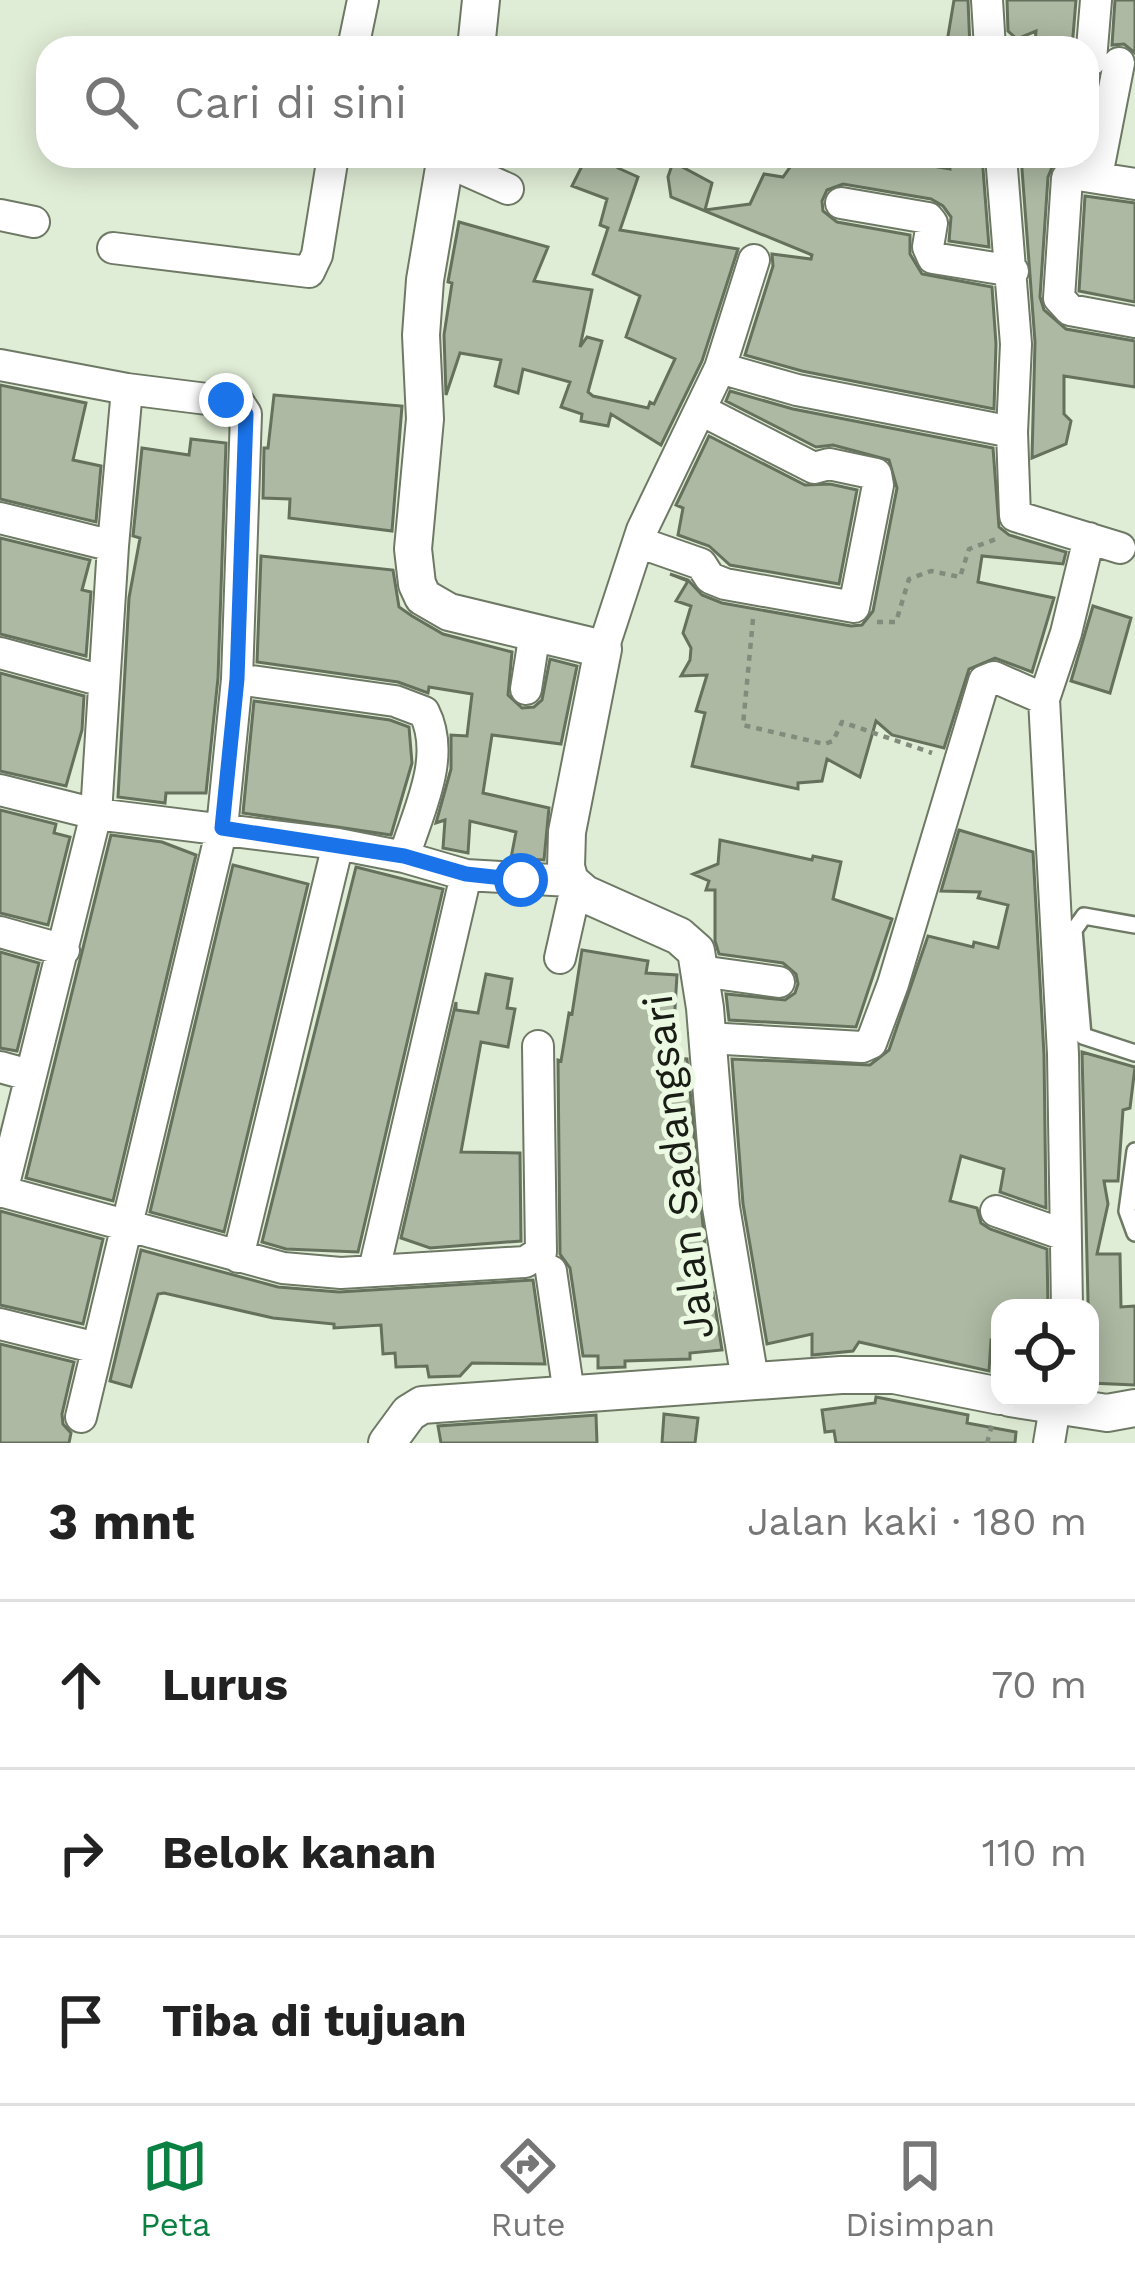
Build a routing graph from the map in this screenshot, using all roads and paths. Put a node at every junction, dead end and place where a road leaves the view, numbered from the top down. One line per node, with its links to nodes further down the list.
1 (362, 0): 5 (street)
2 (481, 0): 6 (street)
3 (987, 0): 7 (street)
4 (1096, 0): 8 (street)
5 (355, 36)
6 (477, 36)
7 (989, 36)
8 (1108, 61): 9 (street)
9 (1099, 155)
10 (331, 168): 21 (street)
11 (444, 168): 38 (street)
12 (464, 168): 17 (street)
13 (1002, 168): 23 (street)
14 (1098, 168): 15 (street)
15 (1097, 176): 16 (street); 24 (street)
16 (1135, 184)
17 (508, 189)
18 (841, 202): 23 (street)
19 (0, 215): 20 (street)
20 (34, 222)
21 (113, 248)
22 (754, 260): 26 (street)
23 (1013, 271): 29 (street)
24 (1135, 322)
25 (0, 365): 27 (street)
26 (720, 368): 28 (street); 29 (street)
27 (128, 389): 34 (street); 41 (street)
28 (701, 410): 33 (street); 37 (street)
29 (1012, 432): 30 (street)
30 (1016, 516): 32 (street); 37 (path)
31 (0, 518): 34 (street)
32 (1089, 538): 35 (street); 44 (street)
33 (638, 542): 36 (street); 39 (street)
34 (112, 546): 42 (street)
35 (1120, 548)
36 (758, 590): 37 (street); 45 (path)
37 (852, 608)
38 (535, 632): 39 (street); 43 (street)
39 (603, 649): 52 (street)
40 (0, 653): 42 (street)
41 (237, 679): 48 (street); 50 (street)
42 (103, 681): 47 (street)
43 (526, 689)
44 (1044, 699): 45 (street); 68 (street)
45 (959, 762): 59 (street)
46 (0, 790): 47 (street)
47 (96, 814): 48 (street); 55 (street)
48 (222, 828): 49 (street); 66 (street)
49 (338, 844): 50 (street); 69 (street)
50 (404, 856): 51 (street)
51 (466, 874): 52 (street); 70 (street)
52 (573, 884): 56 (street); 57 (street, Jalan Sadangsari)
53 (1135, 926): 61 (lane)
54 (0, 932): 55 (street)
55 (64, 950): 62 (street)
56 (560, 958)
57 (700, 971): 58 (street); 59 (street, Jalan Sadangsari)
58 (779, 982)
59 (707, 1038): 75 (street, Jalan Sadangsari)
60 (538, 1046): 70 (street)
61 (1135, 1053)
62 (15, 1071): 64 (street)
63 (1135, 1151): 67 (lane)
64 (1, 1191): 66 (street)
65 (996, 1211): 68 (street)
66 (129, 1228): 69 (street); 74 (street)
67 (1135, 1233)
68 (1065, 1235): 72 (street)
69 (238, 1257): 70 (street)
70 (374, 1270)
71 (550, 1271): 76 (street)
72 (1067, 1299)
73 (0, 1324): 74 (street)
74 (97, 1348): 80 (street)
75 (750, 1380): 76 (street); 77 (street)
76 (568, 1394): 81 (street)
77 (991, 1394)
78 (1135, 1408): 79 (street)
79 (1061, 1414)
80 (81, 1417)
81 (387, 1443)

